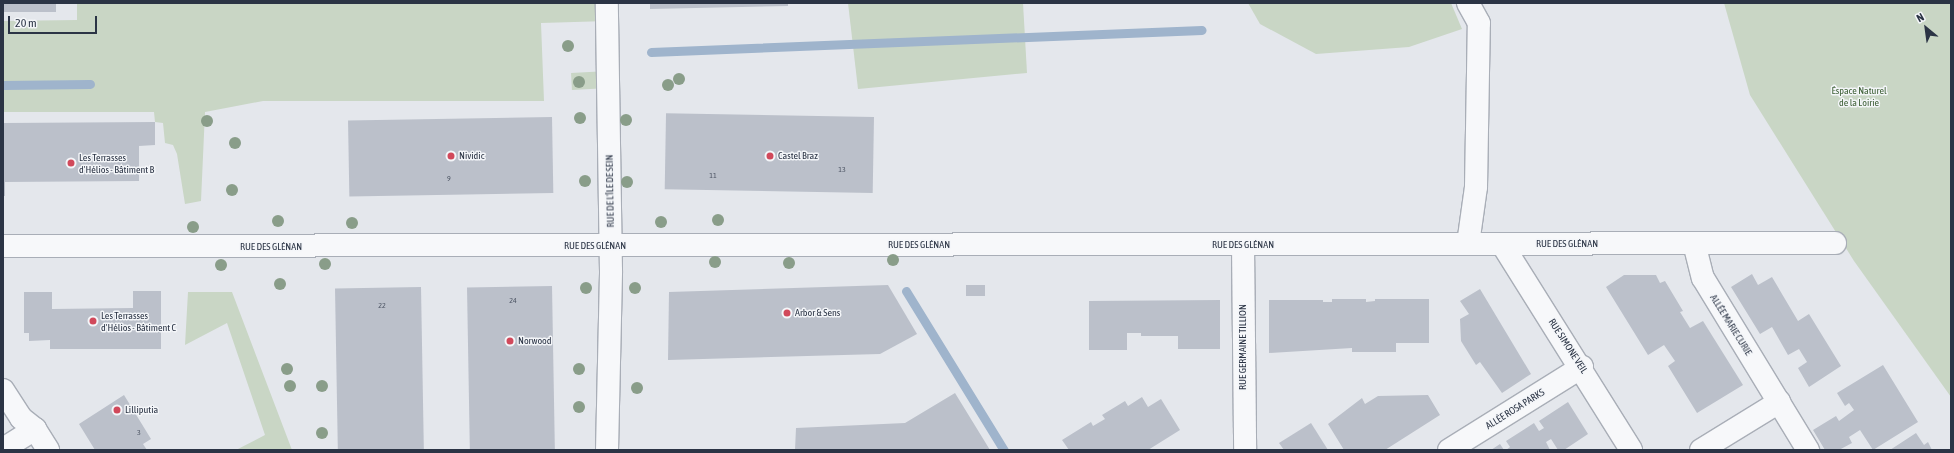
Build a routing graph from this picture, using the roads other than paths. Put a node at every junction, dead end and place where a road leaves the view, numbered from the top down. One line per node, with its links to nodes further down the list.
1 (607, 3): 9 (street, RUE DE L'ÎLE DE SEIN)
2 (1468, 3): 5 (street)
3 (1835, 242): 4 (street, RUE DES GLÉNAN)
4 (1694, 243): 6 (street, RUE DES GLÉNAN); 12 (street, ALLÉE MARIE CURIE)
5 (1468, 244): 6 (street, RUE DES GLÉNAN); 7 (street, RUE DES GLÉNAN)
6 (1502, 244): 10 (street, RUE SIMONE VEIL)
7 (1243, 245): 9 (street, RUE DES GLÉNAN); 17 (street, RUE GERMAINE TILLION)
8 (3, 246): 9 (street, RUE DES GLÉNAN)
9 (611, 246): 16 (street, RUE DE L'ÎLE DE SEIN)
10 (1582, 367): 18 (street, ALLÉE ROSA PARKS); 19 (street, RUE SIMONE VEIL)
11 (3, 390): 13 (street)
12 (1779, 402): 20 (street); 21 (street, ALLÉE MARIE CURIE)
13 (35, 429): 14 (street); 15 (street)
14 (3, 449)
15 (48, 450)
16 (607, 450)
17 (1245, 450)
18 (1449, 450)
19 (1631, 450)
20 (1701, 450)
21 (1808, 450)

